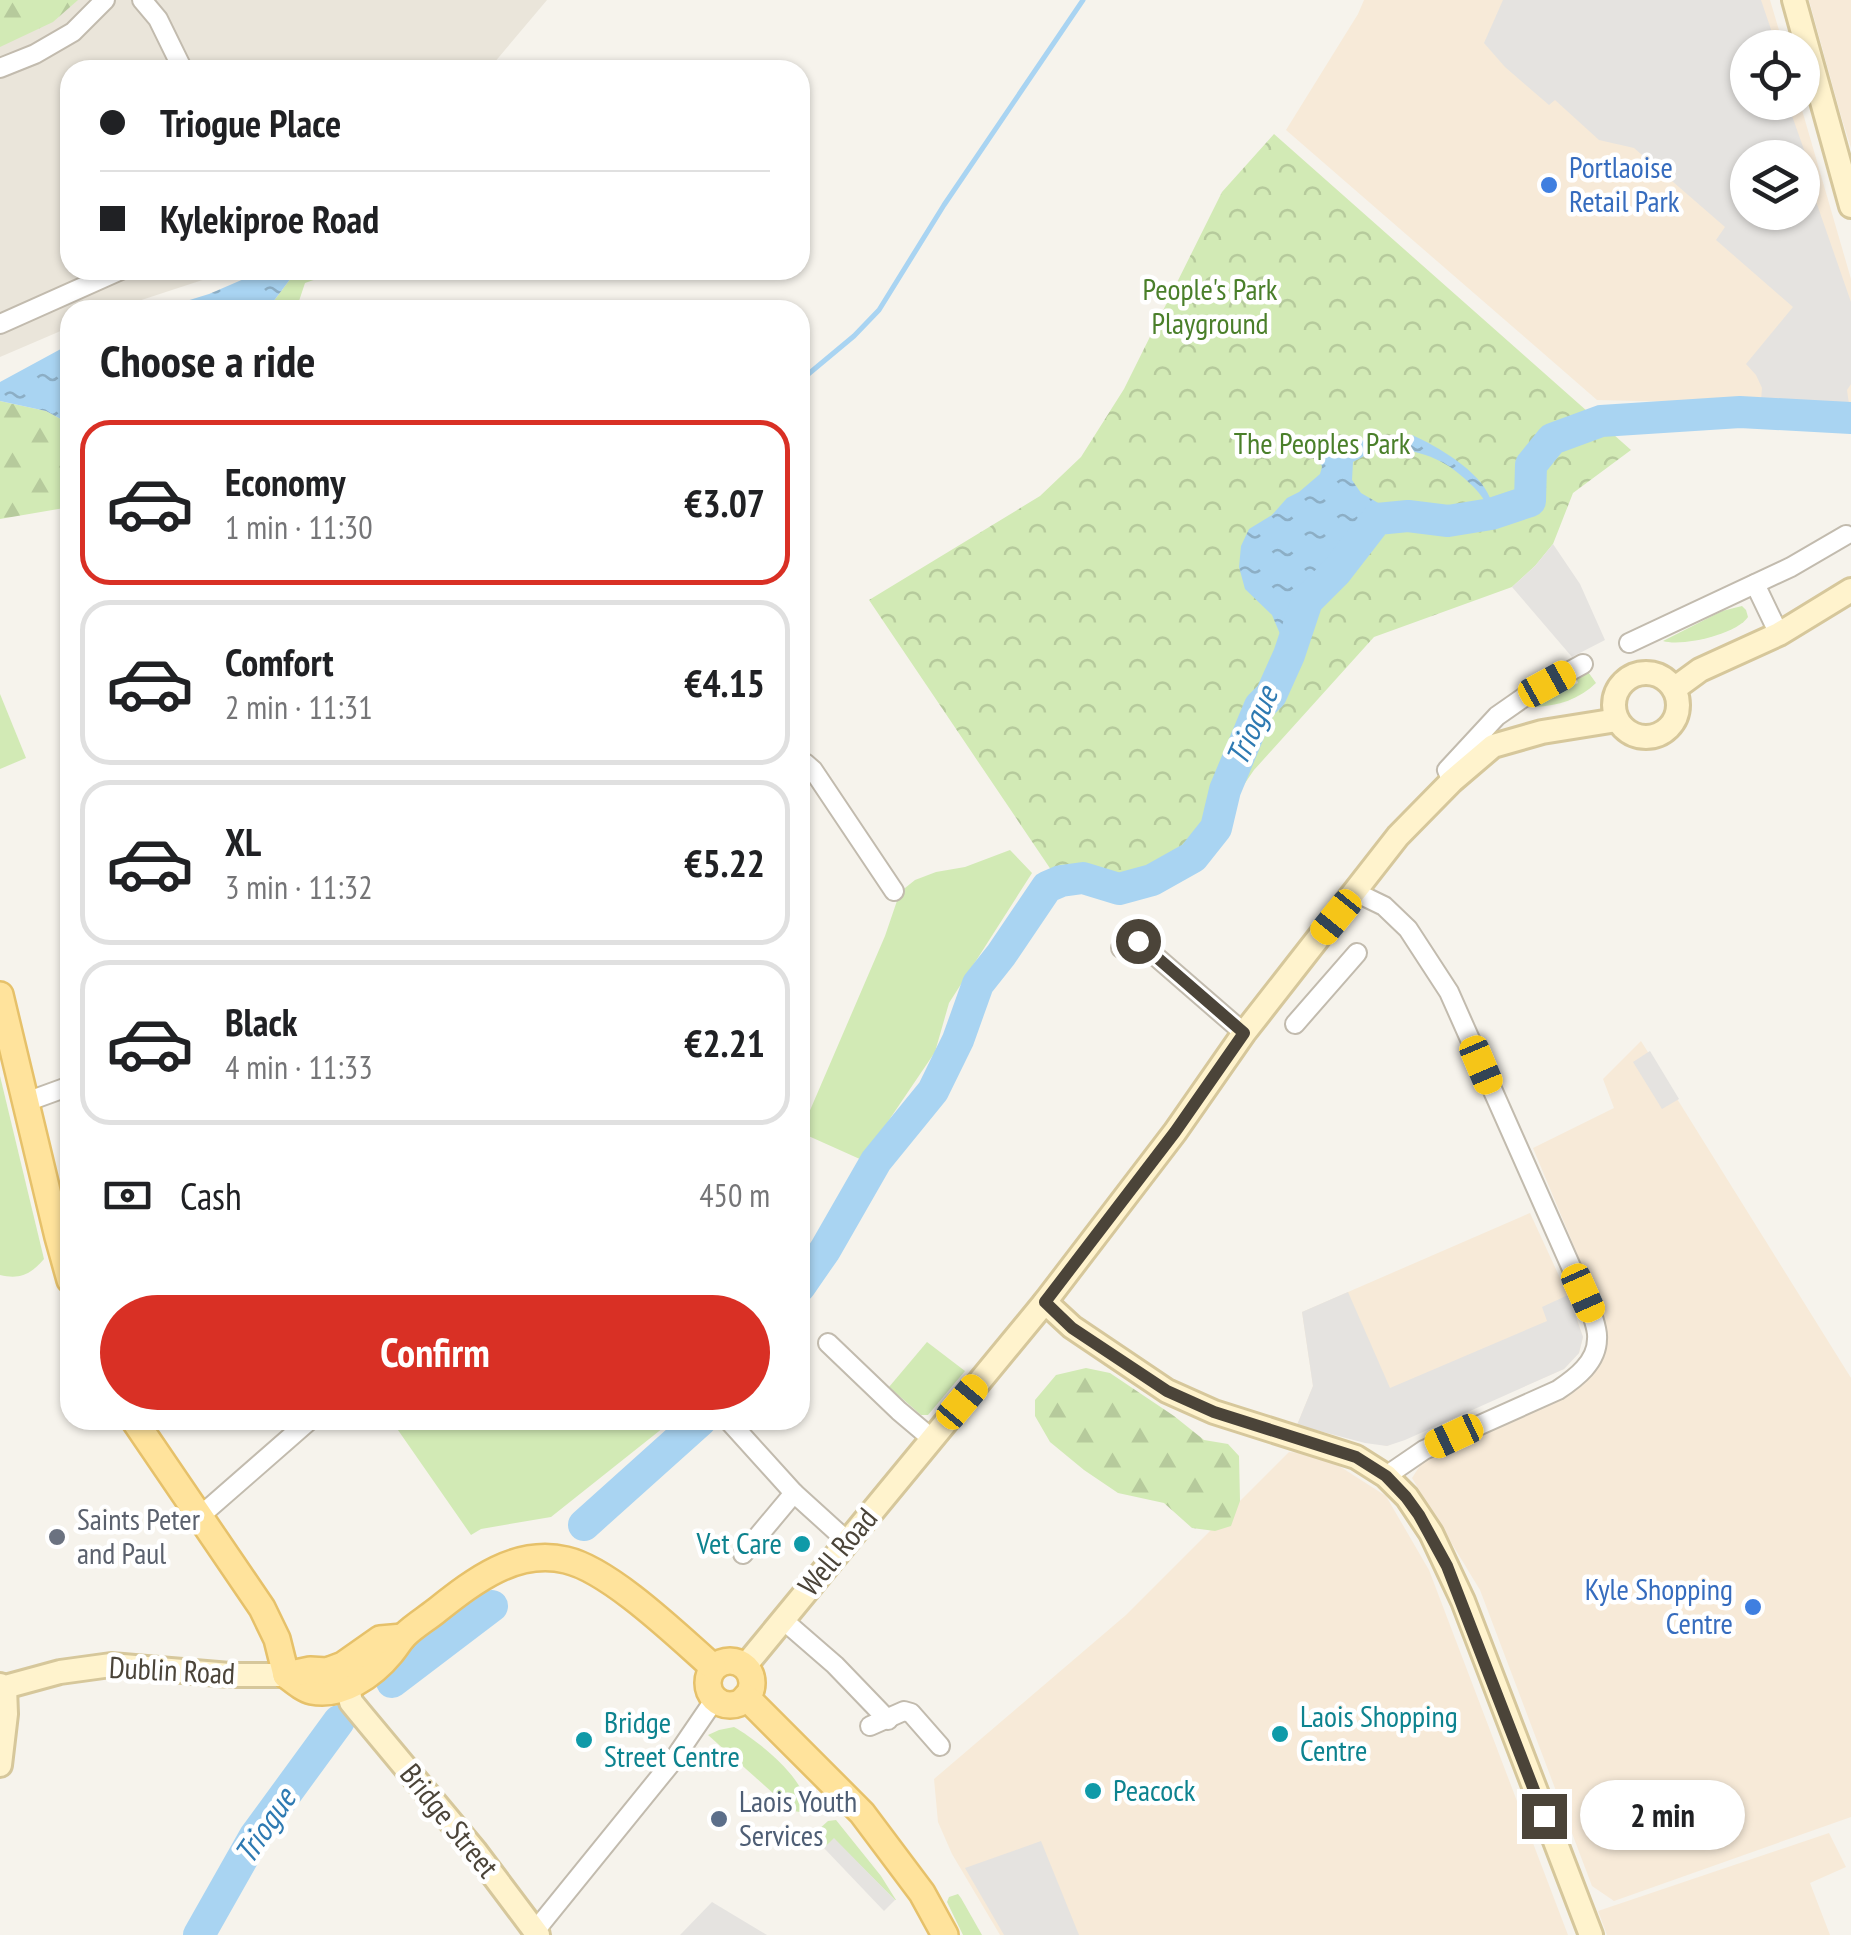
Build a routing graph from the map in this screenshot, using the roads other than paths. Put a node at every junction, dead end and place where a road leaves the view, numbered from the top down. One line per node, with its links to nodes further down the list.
1 (105, 0): 5 (street)
2 (142, 0): 4 (street)
3 (1794, 0): 6 (main road)
4 (178, 60)
5 (0, 68)
6 (1851, 206)
7 (99, 280): 8 (street)
8 (0, 324)
9 (1846, 535): 10 (street)
10 (1755, 584): 12 (street); 13 (street)
11 (1851, 590): 12 (main road)
12 (1779, 634): 15 (main road)
13 (1629, 643)
14 (1583, 664): 18 (street)
15 (1674, 689): 16 (main road); 16 (main road)
16 (1617, 720): 18 (main road, Well Road)
17 (810, 768): 19 (street)
18 (1452, 781): 20 (main road, Well Road)
19 (894, 891)
20 (1355, 892): 23 (main road, Well Road); 37 (street)
21 (1122, 948): 27 (street)
22 (1357, 953): 25 (street)
23 (1285, 980): 25 (street); 27 (main road, Well Road)
24 (0, 994): 29 (main road)
25 (1319, 996): 26 (street)
26 (1295, 1024)
27 (1244, 1033): 31 (main road, Well Road)
28 (60, 1090): 29 (street)
29 (26, 1102): 30 (main road)
30 (60, 1220)
31 (1045, 1302): 36 (main road, Well Road); 37 (main road)
32 (827, 1344): 36 (street)
33 (141, 1430): 39 (main road)
34 (299, 1430): 39 (street)
35 (738, 1430): 38 (street)
36 (931, 1438): 40 (main road, Well Road)
37 (1386, 1476): 55 (main road)
38 (794, 1493): 40 (street); 41 (street)
39 (199, 1517): 46 (main road)
40 (847, 1541): 42 (main road, Well Road)
41 (743, 1554)
42 (782, 1618): 44 (main road, Well Road); 51 (street)
43 (403, 1636): 45 (main road); 46 (main road); 50 (main road)
44 (745, 1666): 45 (main road); 48 (main road)
45 (714, 1667): 49 (main road)
46 (286, 1675): 47 (main road, Dublin Road); 50 (main road)
47 (2, 1686): 52 (main road)
48 (746, 1697): 49 (main road); 54 (main road)
49 (715, 1699): 53 (street)
50 (353, 1701): 53 (main road, Bridge Street)
51 (940, 1746)
52 (0, 1766)
53 (536, 1933)
54 (946, 1935)
55 (1592, 1935)

